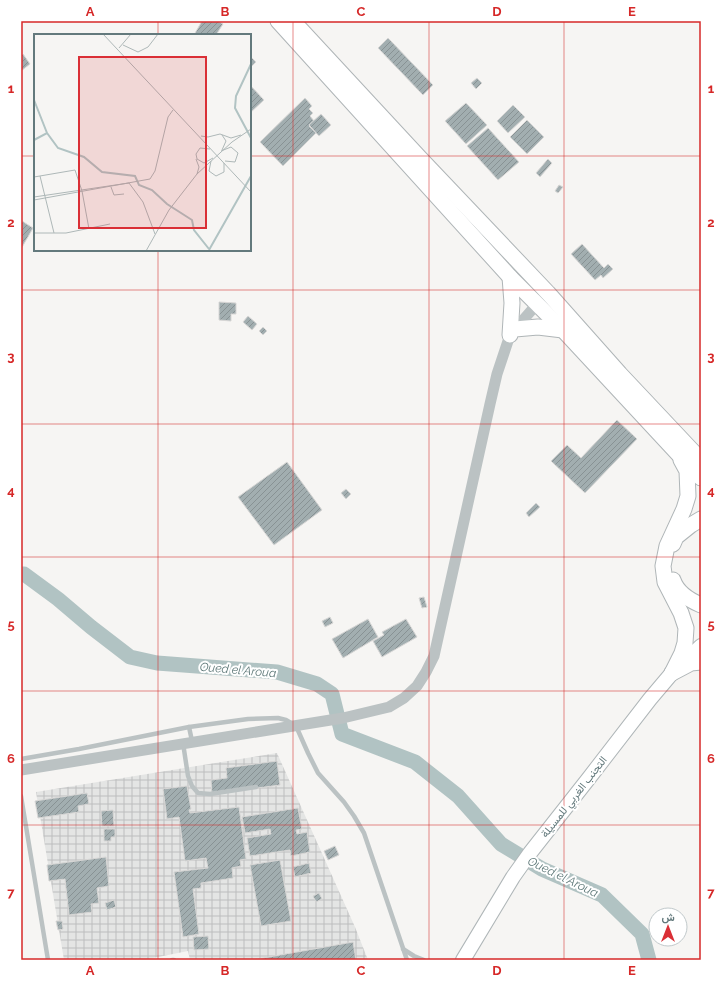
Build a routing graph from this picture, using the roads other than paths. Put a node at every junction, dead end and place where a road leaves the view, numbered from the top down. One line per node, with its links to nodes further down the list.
1 (278, 21): 3 (highway)
2 (293, 21): 4 (highway)
3 (510, 277): 5 (highway); 7 (highway)
4 (548, 293): 5 (street); 8 (highway)
5 (537, 304): 6 (highway); 7 (street)
6 (563, 330): 7 (highway); 8 (highway)
7 (512, 332): 15 (street)
8 (694, 456): 9 (highway); 14 (highway)
9 (701, 478)
10 (701, 520): 11 (highway)
11 (701, 605)
12 (701, 646): 14 (main road, التجنب الغربي للمسيلة)
13 (701, 662): 14 (highway)
14 (672, 673): 28 (main road, التجنب الغربي للمسيلة)
15 (296, 726): 16 (lane); 18 (street); 24 (lane)
16 (189, 727): 17 (lane); 18 (lane)
17 (133, 739): 19 (lane); 20 (lane)
18 (188, 743): 19 (street); 22 (lane)
19 (136, 751): 21 (street)
20 (21, 758)
21 (21, 770)
22 (256, 787)
23 (21, 796): 25 (lane)
24 (403, 949): 26 (lane); 27 (lane)
25 (48, 960)
26 (407, 960)
27 (424, 960)
28 (463, 960)

